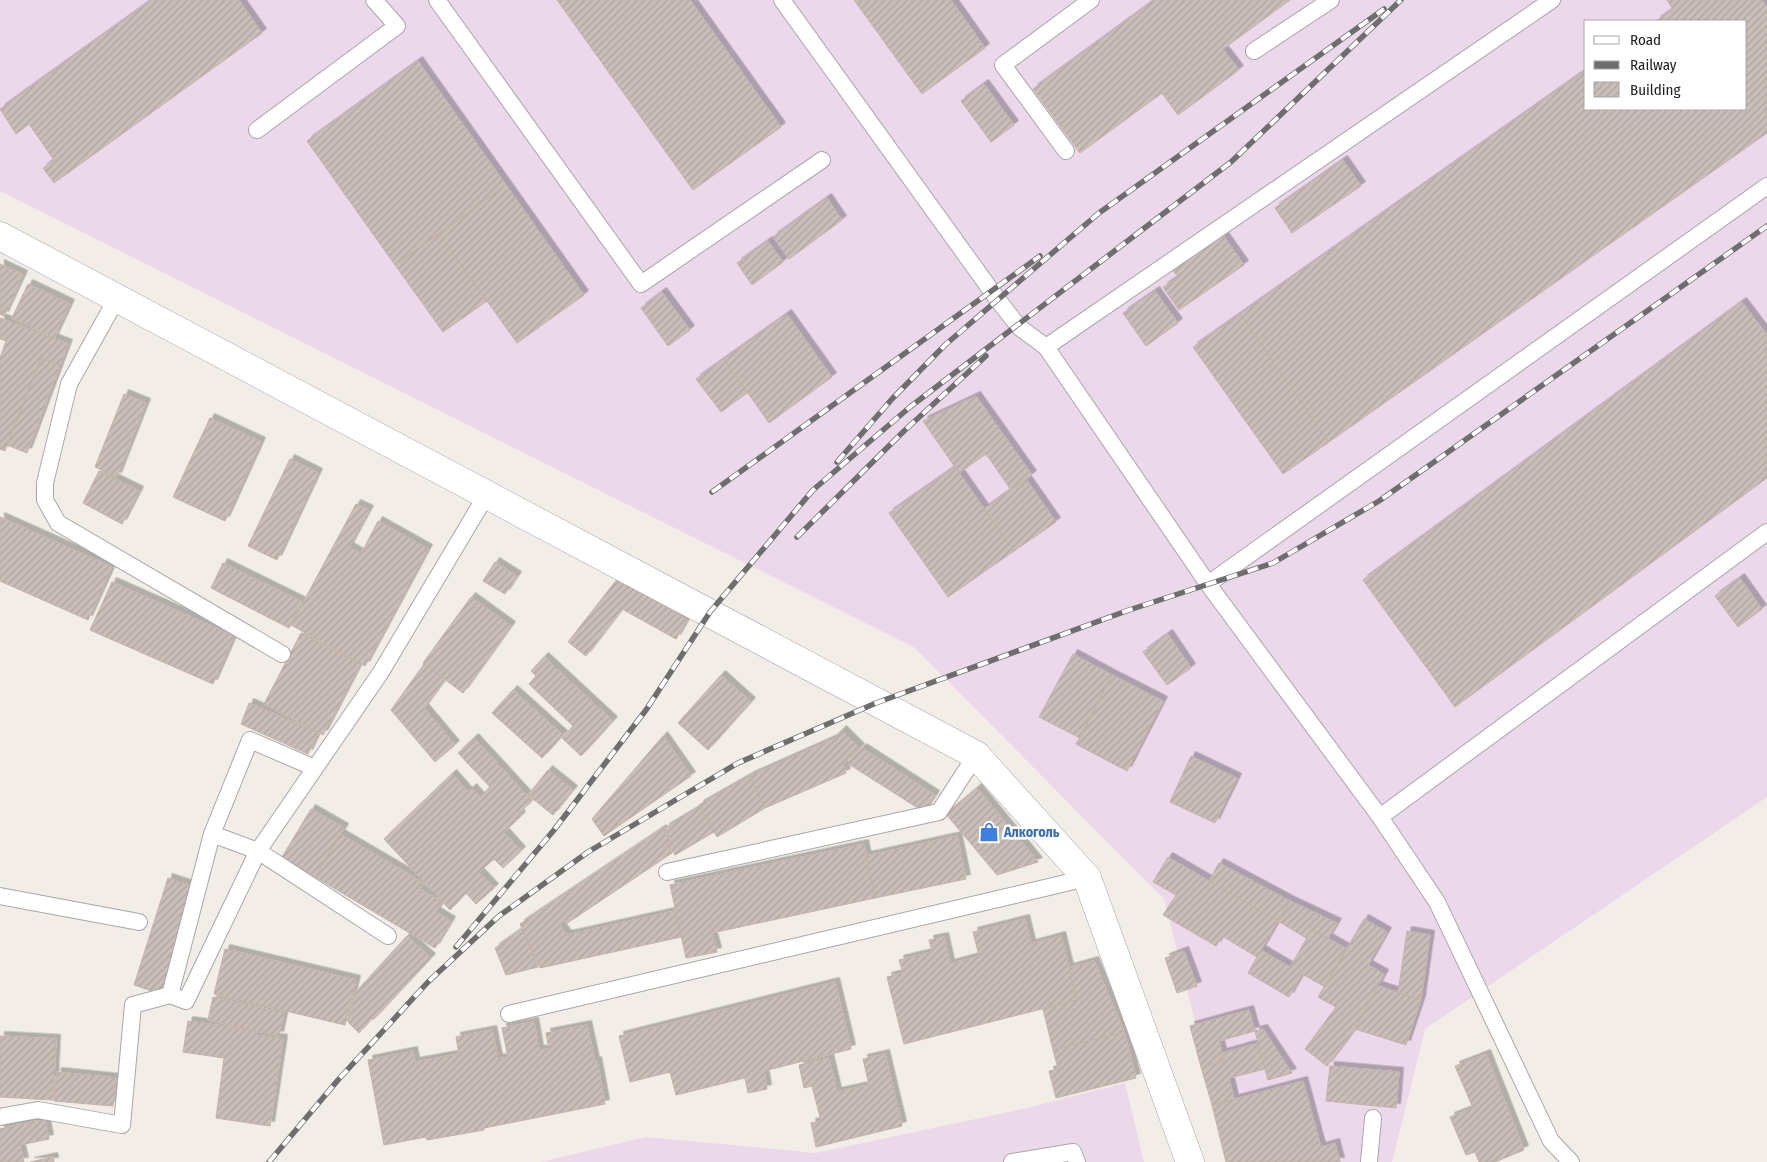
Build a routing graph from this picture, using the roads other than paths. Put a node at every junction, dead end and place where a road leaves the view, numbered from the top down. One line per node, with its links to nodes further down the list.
1 (374, 0): 8 (lane)
2 (437, 0): 10 (lane)
3 (782, 0): 14 (lane)
4 (1090, 0): 9 (lane)
5 (1331, 0): 7 (lane)
6 (1552, 0): 14 (lane)
7 (1254, 51)
8 (257, 130)
9 (1066, 151)
10 (822, 160)
11 (1767, 186): 17 (lane)
12 (0, 236): 13 (street)
13 (117, 298): 15 (street); 18 (lane)
14 (1046, 346): 17 (lane)
15 (487, 494): 19 (street); 20 (lane)
16 (1767, 532): 21 (lane)
17 (1208, 584): 21 (lane)
18 (282, 654)
19 (976, 756): 24 (lane); 25 (street)
20 (315, 768): 22 (lane); 23 (lane)
21 (1380, 817): 37 (lane)
22 (212, 834): 23 (lane); 29 (lane)
23 (258, 851): 28 (lane); 29 (lane)
24 (667, 872)
25 (1087, 878): 30 (lane); 35 (street)
26 (0, 896): 27 (lane)
27 (140, 922)
28 (388, 936)
29 (170, 995): 31 (lane)
30 (509, 1014)
31 (0, 1117)
32 (1373, 1118): 36 (lane)
33 (1012, 1162): 34 (lane)
34 (1077, 1162)
35 (1190, 1162)
36 (1369, 1162)
37 (1571, 1162)

